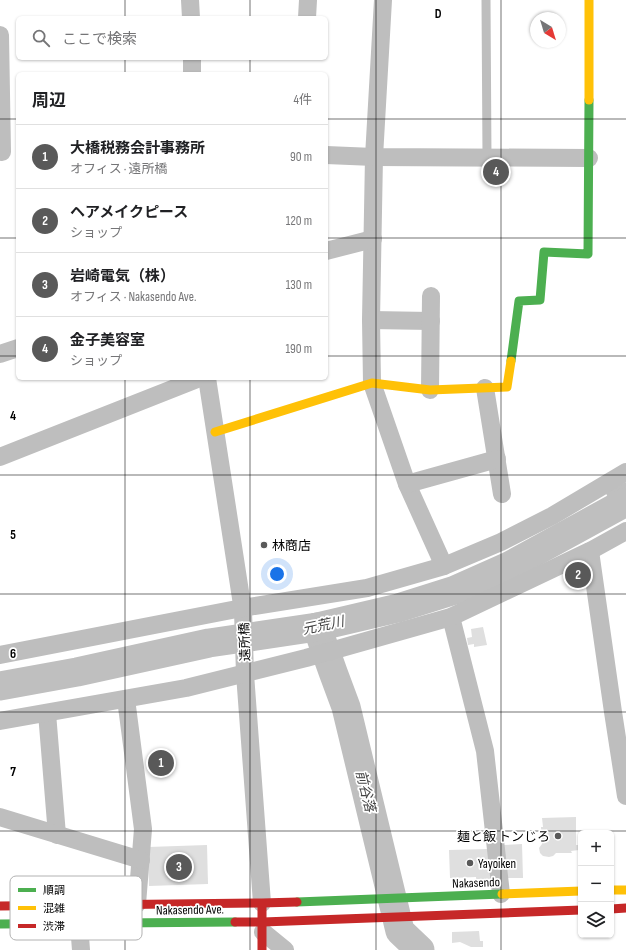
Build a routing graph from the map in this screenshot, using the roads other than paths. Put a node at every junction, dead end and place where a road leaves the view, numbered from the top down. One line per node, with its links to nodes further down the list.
1 (190, 0): 6 (street)
2 (308, 0): 7 (street)
3 (383, 0): 14 (street)
4 (486, 0): 15 (lane)
5 (589, 0): 16 (main road)
6 (191, 16)
7 (307, 16)
8 (0, 35): 9 (street)
9 (0, 43): 12 (street)
10 (192, 60): 11 (street)
11 (192, 72)
12 (6, 152)
13 (328, 155): 14 (street)
14 (374, 157): 15 (street); 17 (street)
15 (487, 157): 16 (street)
16 (589, 158): 27 (main road)
17 (373, 239): 18 (street); 20 (street)
18 (328, 250)
19 (431, 296): 21 (street)
20 (372, 320): 21 (street); 26 (street)
21 (431, 321): 28 (street)
22 (16, 349): 23 (street)
23 (0, 354)
24 (195, 380): 30 (street)
25 (207, 380): 29 (street, 遠所橋)
26 (372, 383): 28 (main road); 29 (main road); 33 (street)
27 (485, 388): 28 (main road); 31 (street)
28 (430, 390)
29 (215, 432): 38 (street, 遠所橋)
30 (0, 457)
31 (497, 459): 33 (street); 34 (street)
32 (626, 472): 37 (street)
33 (407, 484): 37 (street)
34 (502, 494)
35 (626, 531): 36 (street)
36 (590, 551): 39 (street); 43 (street)
37 (444, 566): 38 (street)
38 (243, 610): 40 (street); 41 (street, 遠所橋)
39 (451, 617): 41 (street); 54 (street)
40 (0, 655)
41 (245, 674): 42 (street); 56 (street, 遠所橋)
42 (126, 699): 44 (street); 49 (street)
43 (619, 709): 46 (street)
44 (47, 713): 45 (street); 48 (street)
45 (0, 722)
46 (626, 796)
47 (0, 818): 48 (street)
48 (57, 835): 49 (street)
49 (141, 860): 50 (street)
50 (140, 876)
51 (614, 890): 52 (main road)
52 (626, 890)
53 (578, 891): 54 (main road, Nakasendo)
54 (501, 894): 55 (main road, Nakasendo)
55 (371, 899): 56 (main road, Nakasendo Ave.)
56 (262, 903): 57 (main road, Nakasendo Ave.); 64 (main road)
57 (142, 904)
58 (0, 906): 59 (main road, Nakasendo Ave.)
59 (10, 906)
60 (626, 908): 61 (main road)
61 (614, 909)
62 (578, 910): 64 (main road, Nakasendo Ave.)
63 (142, 925): 64 (main road, Nakasendo Ave.)
64 (263, 927): 67 (main road); 68 (street)
65 (80, 940): 66 (street)
66 (81, 950)
67 (262, 950)
68 (285, 950)

